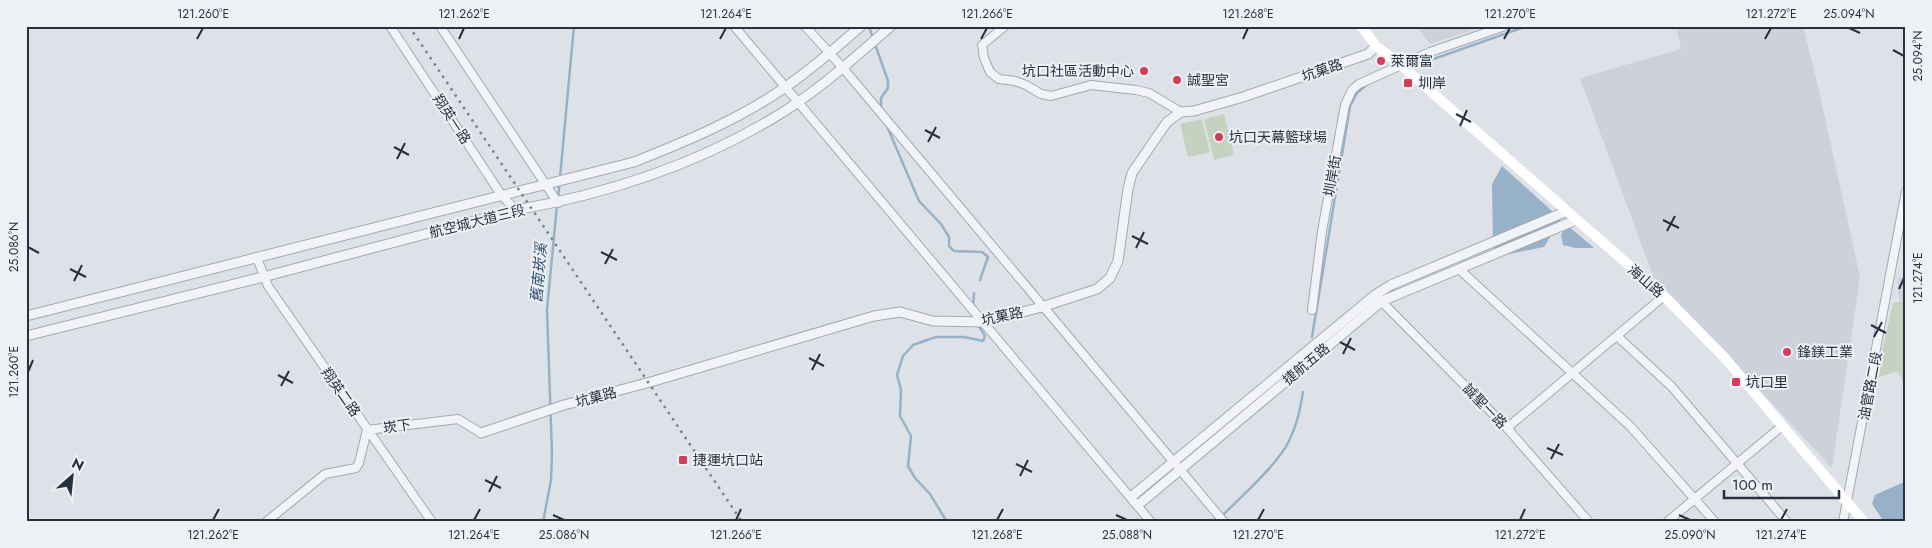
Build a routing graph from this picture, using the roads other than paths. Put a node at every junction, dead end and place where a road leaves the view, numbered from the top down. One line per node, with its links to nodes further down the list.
1 (390, 26): 19 (street, 翔英一路)
2 (440, 26): 17 (street)
3 (734, 26): 14 (street)
4 (805, 26): 11 (street)
5 (861, 26): 11 (street, 航空城大道三段)
6 (891, 26): 13 (street, 航空城大道三段)
7 (1005, 26): 16 (street)
8 (1361, 26): 10 (main road, 海山路)
9 (1505, 26): 12 (street, 圳岸街)
10 (1376, 46): 12 (main road, 海山路); 16 (street, 坑菓路)
11 (829, 53): 13 (street); 14 (street, 航空城大道三段)
12 (1402, 66): 22 (main road, 海山路); 30 (street, 圳岸街)
13 (842, 68): 15 (street, 航空城大道三段); 29 (street)
14 (786, 87): 15 (street); 17 (street, 航空城大道三段)
15 (798, 101): 20 (street, 航空城大道三段); 32 (street)
16 (1181, 112): 29 (street, 坑菓路)
17 (546, 186): 19 (street, 航空城大道三段); 20 (street)
18 (1906, 191): 45 (street, 油管路二段)
19 (502, 196): 21 (street, 翔英一路); 24 (street, 航空城大道三段)
20 (558, 203): 21 (street, 航空城大道三段)
21 (516, 210): 26 (street, 航空城大道三段)
22 (1567, 211): 23 (main road, 海山路); 28 (street, 捷航五路)
23 (1576, 220): 25 (street, 捷航五路); 27 (main road, 海山路)
24 (257, 258): 26 (street, 翔英二路); 31 (street, 航空城大道三段)
25 (1459, 269): 28 (street, 捷航五路); 35 (street)
26 (263, 277): 33 (street, 航空城大道三段); 38 (street, 翔英二路)
27 (1664, 296): 34 (street); 36 (main road, 海山路)
28 (1379, 298): 37 (street, 誠聖一路); 41 (street, 捷航五路); 42 (street, 捷航五路)
29 (1042, 307): 32 (street, 坑菓路); 41 (street)
30 (1312, 310)
31 (26, 316)
32 (984, 322): 39 (street, 坑菓路); 43 (street)
33 (26, 336)
34 (1618, 337): 35 (street); 40 (street)
35 (1572, 375): 37 (street); 44 (street)
36 (1782, 426): 40 (street); 45 (main road, 海山路)
37 (1507, 428): 51 (street, 誠聖一路)
38 (367, 430): 39 (street, 崁下); 47 (street, 崁下); 48 (street, 翔英二路)
39 (481, 433)
40 (1737, 462): 44 (street); 54 (street)
41 (1173, 463): 42 (street); 43 (street, 捷航五路)
42 (1180, 471): 46 (street, 捷航五路); 50 (street)
43 (1131, 497): 46 (street)
44 (1694, 498): 52 (street); 53 (street)
45 (1847, 501): 55 (street, 油管路二段); 56 (main road, 海山路)
46 (1138, 505): 49 (street)
47 (266, 522)
48 (432, 522)
49 (1152, 522)
50 (1224, 522)
51 (1589, 522)
52 (1667, 522)
53 (1715, 522)
54 (1787, 522)
55 (1843, 522)
56 (1864, 522)

